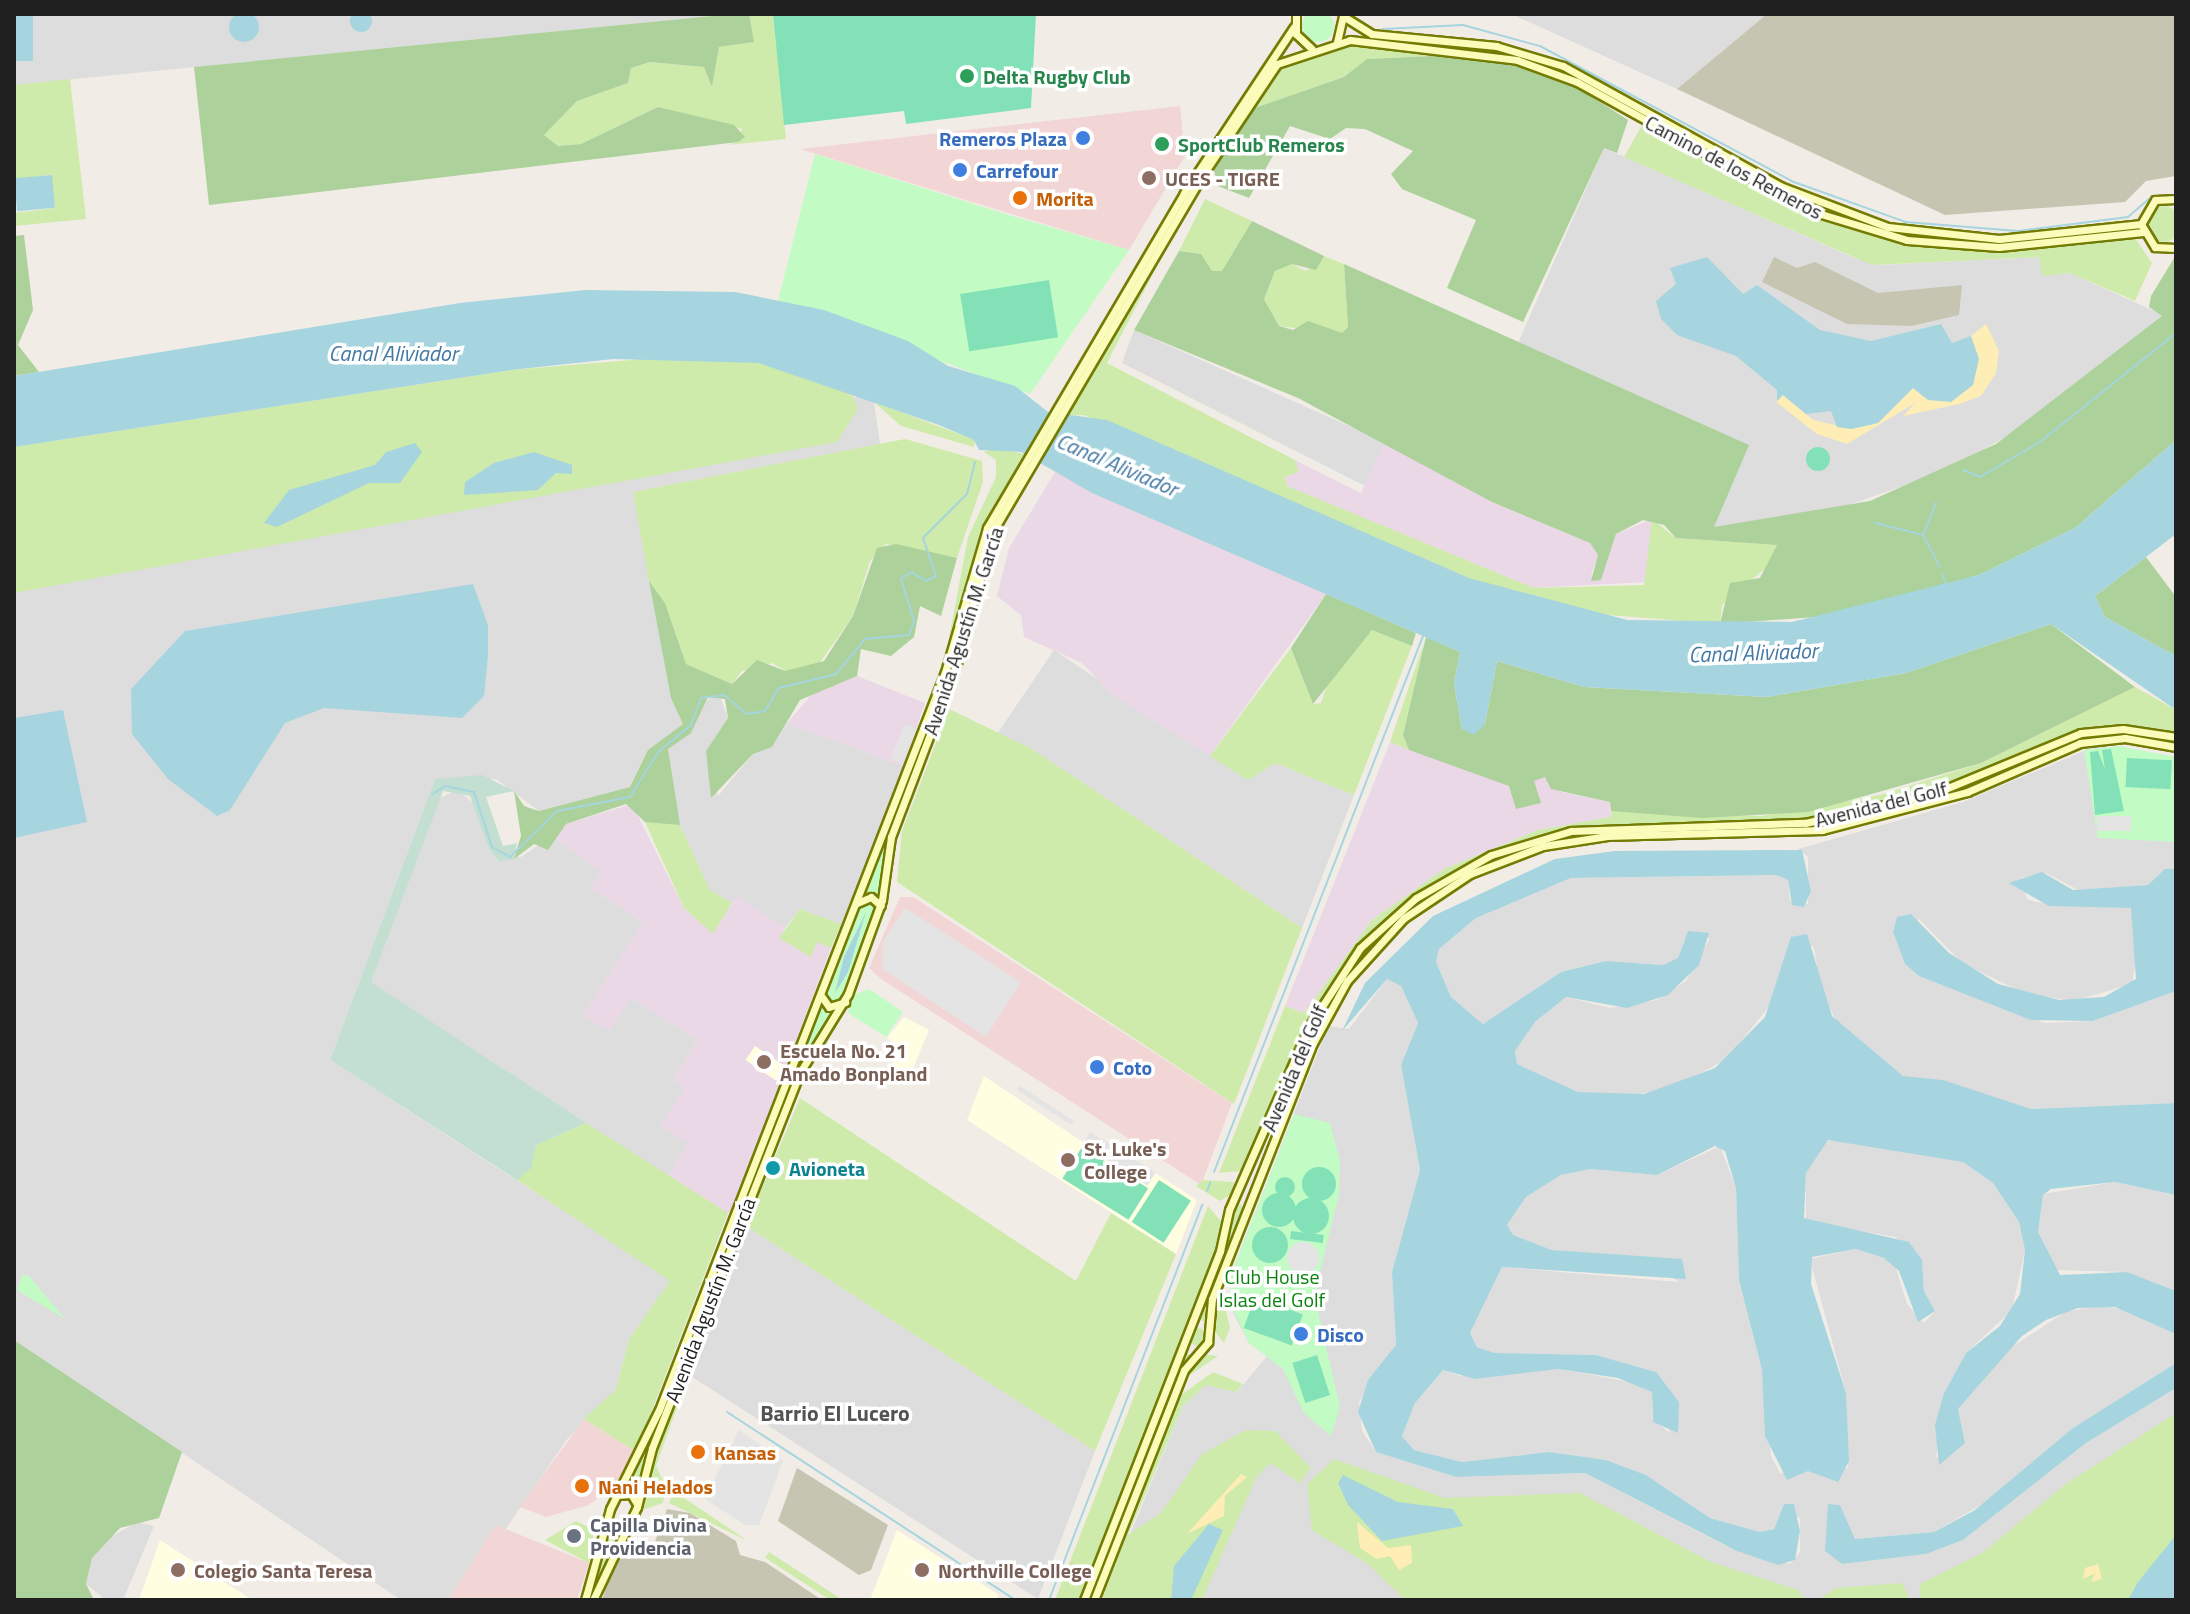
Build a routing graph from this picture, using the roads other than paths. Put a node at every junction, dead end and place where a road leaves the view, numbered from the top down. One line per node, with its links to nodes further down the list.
1 (1296, 14): 3 (main road)
2 (1343, 15): 4 (main road); 7 (main road, Camino de los Remeros)
3 (1294, 27): 5 (main road); 9 (main road)
4 (1335, 44): 5 (main road, Camino de los Remeros); 7 (main road, Camino de los Remeros)
5 (1313, 49): 9 (main road, Camino de los Remeros)
6 (2176, 199): 7 (main road)
7 (2142, 228): 8 (main road)
8 (2176, 248)
9 (1062, 401): 10 (main road)
10 (1026, 464): 13 (main road, Avenida Agustín M. García); 14 (main road, Avenida Agustín M. García)
11 (2176, 737): 17 (main road, Avenida del Golf)
12 (2176, 747): 18 (main road, Avenida del Golf)
13 (857, 903): 14 (main road); 15 (main road, Avenida Agustín M. García)
14 (881, 906): 16 (main road, Avenida Agustín M. García)
15 (821, 995): 16 (main road); 23 (main road, Avenida Agustín M. García)
16 (845, 1002): 24 (main road, Avenida Agustín M. García)
17 (1233, 1203): 18 (main road); 19 (main road, Avenida del Golf)
18 (1247, 1212): 20 (main road, Avenida del Golf)
19 (1193, 1324): 20 (main road); 21 (main road, Avenida del Golf)
20 (1209, 1331): 22 (main road, Avenida del Golf)
21 (1186, 1340): 22 (main road); 29 (main road, Avenida del Golf)
22 (1200, 1352): 30 (main road, Avenida del Golf)
23 (617, 1495): 24 (main road); 25 (main road, Avenida Agustín M. García)
24 (637, 1507): 26 (main road, Avenida Agustín M. García)
25 (606, 1523): 26 (main road); 27 (main road, Avenida Agustín M. García)
26 (627, 1528): 28 (main road, Avenida Agustín M. García)
27 (585, 1600)
28 (593, 1600)
29 (1084, 1600)
30 (1094, 1600)

